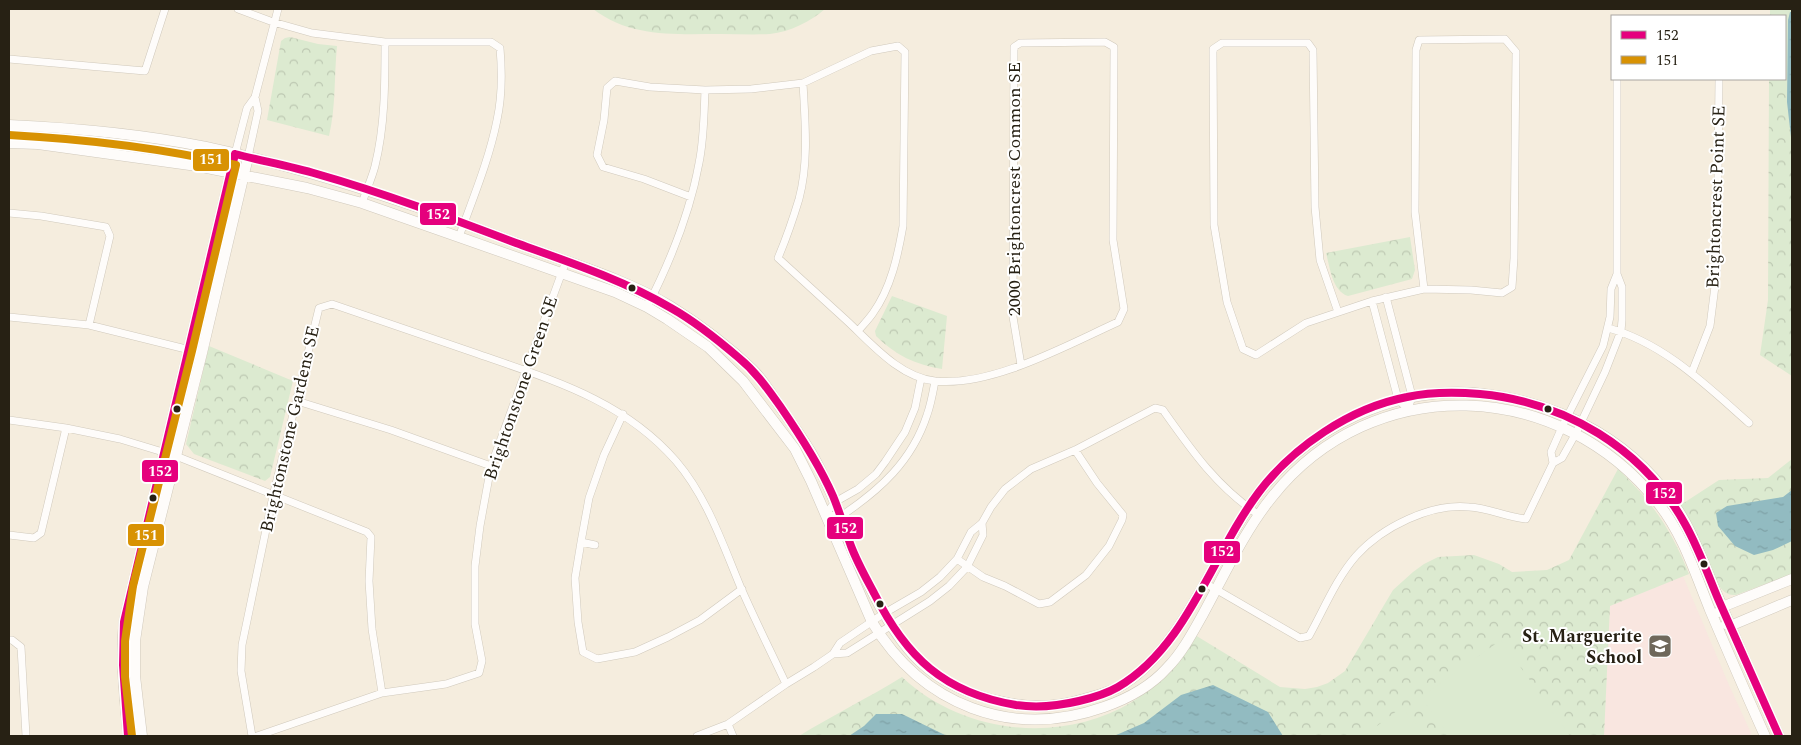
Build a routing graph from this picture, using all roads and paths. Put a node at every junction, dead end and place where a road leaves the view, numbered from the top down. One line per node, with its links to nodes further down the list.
1 (164, 9): 6 (street)
2 (238, 9): 4 (street)
3 (278, 9): 4 (street)
4 (273, 22): 5 (street); 11 (street)
5 (385, 42): 18 (street); 22 (street)
6 (9, 59)
7 (1617, 80): 26 (street)
8 (1719, 80): 42 (street, Brightoncrest Point SE)
9 (803, 83): 10 (street); 36 (street, 2000 Brightoncrest Common SE); 36 (street)
10 (705, 90): 19 (street); 19 (street)
11 (255, 97): 14 (street); 15 (street)
12 (9, 125): 14 (street)
13 (9, 143): 16 (street)
14 (235, 154): 15 (street); 16 (street)
15 (248, 157): 17 (street); 18 (street)
16 (231, 172): 17 (street); 38 (street)
17 (244, 175): 20 (street); 39 (street)
18 (367, 189): 20 (street); 22 (street)
19 (691, 197): 28 (street)
20 (362, 203): 23 (street)
21 (9, 213): 34 (street)
22 (464, 223): 23 (street); 24 (street)
23 (459, 237): 25 (street)
24 (566, 262): 25 (street, Brightonstone Green SE); 28 (street)
25 (561, 274): 31 (street); 41 (street, Brightonstone Green SE)
26 (1617, 274): 35 (street); 37 (street)
27 (1424, 289): 27 (street); 29 (street)
28 (652, 296): 31 (street); 63 (street)
29 (1386, 297): 30 (street); 45 (street)
30 (1372, 301): 32 (street); 46 (street)
31 (646, 307): 65 (street)
32 (1338, 312): 32 (street)
33 (9, 317): 34 (street)
34 (89, 325): 38 (street)
35 (1608, 328): 37 (street); 50 (street)
36 (858, 331): 43 (street, 2000 Brightoncrest Common SE)
37 (1621, 331): 42 (street); 52 (street)
38 (189, 349): 39 (street); 58 (street)
39 (202, 353): 59 (street)
40 (1021, 365): 40 (street, 2000 Brightoncrest Common SE); 44 (street, 2000 Brightoncrest Common SE)
41 (526, 371): 47 (street, Brightonstone Gardens SE); 49 (street); 61 (street, Brightonstone Green SE)
42 (1692, 372): 53 (street)
43 (922, 378): 44 (street, 2000 Brightoncrest Common SE); 63 (street)
44 (936, 381): 67 (street)
45 (1412, 396): 46 (street); 48 (street); 50 (street)
46 (1398, 399): 48 (street); 64 (street)
47 (297, 401): 61 (street); 62 (street, Brightonstone Gardens SE)
48 (1408, 410): 54 (street); 66 (street)
49 (622, 414): 70 (street); 76 (street)
50 (1568, 416): 52 (street); 54 (street)
51 (9, 420): 55 (street)
52 (1580, 421): 56 (street); 79 (street)
53 (1749, 423)
54 (1562, 427): 56 (street); 60 (street)
55 (66, 428): 58 (street); 69 (street)
56 (1576, 433): 60 (street); 82 (street)
57 (1075, 450): 64 (street); 68 (street); 73 (street)
58 (165, 452): 59 (street); 92 (street)
59 (176, 456): 62 (street); 93 (street)
60 (1553, 463): 77 (street)
61 (491, 466): 89 (street, Brightonstone Green SE)
62 (273, 496): 89 (street); 94 (street, Brightonstone Gardens SE)
63 (835, 502): 65 (street); 67 (street)
64 (1248, 508): 66 (street); 75 (street)
65 (825, 514): 67 (street); 81 (street)
66 (1259, 515): 77 (street)
67 (841, 516): 80 (street)
68 (982, 523): 72 (street); 73 (street)
69 (9, 535)
70 (581, 542): 71 (street); 76 (street)
71 (595, 545)
72 (957, 559): 73 (street); 80 (street)
73 (967, 567): 83 (street)
74 (1792, 579): 79 (street)
75 (1205, 583): 77 (street); 83 (street)
76 (742, 589): 88 (street)
77 (1217, 589): 85 (street)
78 (1792, 600): 84 (street)
79 (1722, 607): 82 (street); 84 (street)
80 (883, 614): 81 (street); 83 (street)
81 (872, 622): 85 (street); 87 (street)
82 (1715, 622): 84 (street); 98 (street)
83 (890, 626): 85 (street)
84 (1730, 626): 99 (street)
85 (879, 633): 87 (street)
86 (9, 640): 91 (street)
87 (833, 654): 88 (street)
88 (786, 684): 90 (street)
89 (382, 693): 95 (street, Brightonstone Green SE)
90 (728, 724): 96 (street); 97 (street)
91 (26, 736)
92 (128, 736)
93 (142, 736)
94 (252, 736)
95 (257, 736)
96 (697, 736)
97 (733, 736)
98 (1765, 736)
99 (1779, 736)

